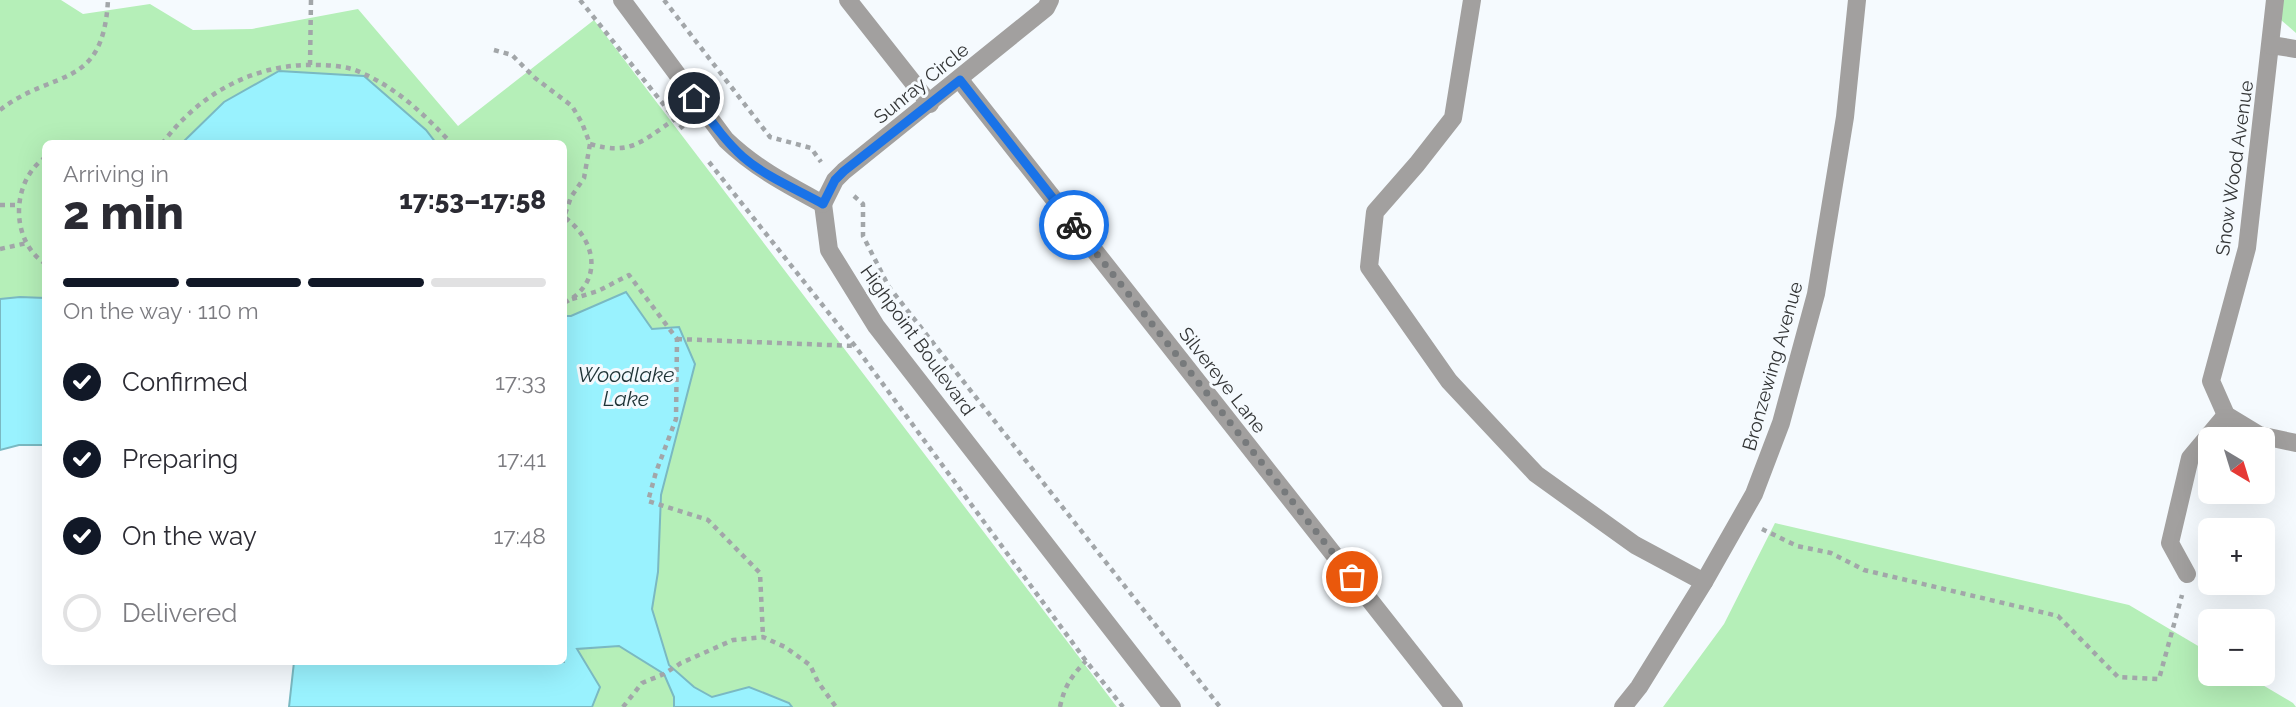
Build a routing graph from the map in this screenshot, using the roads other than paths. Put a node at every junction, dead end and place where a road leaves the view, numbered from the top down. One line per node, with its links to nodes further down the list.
1 (848, 0): 10 (street)
2 (1050, 0): 9 (street, Sunray Circle)
3 (1472, 0): 15 (street)
4 (1857, 0): 15 (street, Bronzewing Avenue)
5 (2275, 0): 7 (street, Snow Wood Avenue)
6 (623, 5): 11 (street)
7 (2271, 45): 8 (street); 12 (street, Snow Wood Avenue)
8 (2296, 49)
9 (960, 80): 10 (street, Sunray Circle); 17 (street, Silvereye Lane)
10 (930, 104): 11 (street, Sunray Circle)
11 (823, 204): 16 (street, Highpoint Boulevard)
12 (2227, 415): 13 (street); 14 (street)
13 (2296, 443)
14 (2187, 574)
15 (1704, 582): 18 (street, Bronzewing Avenue)
16 (1172, 707)
17 (1454, 707)
18 (1623, 707)

